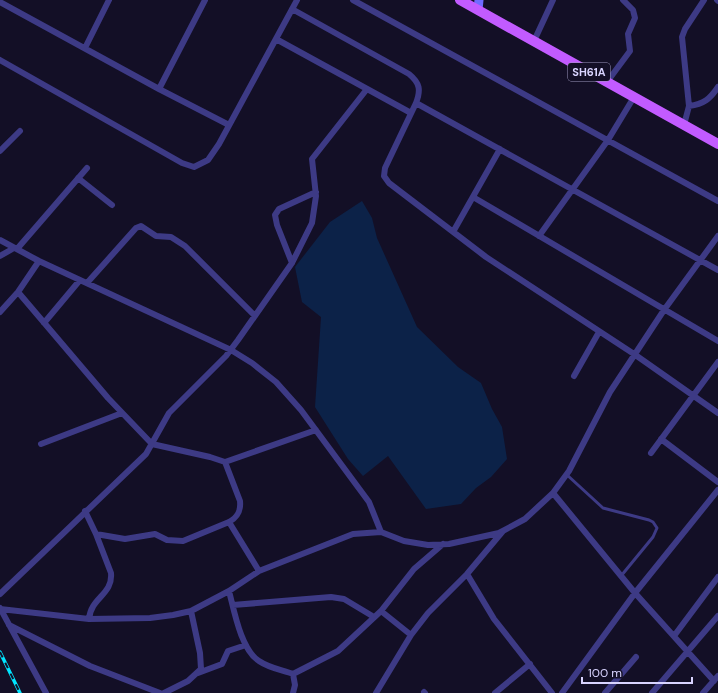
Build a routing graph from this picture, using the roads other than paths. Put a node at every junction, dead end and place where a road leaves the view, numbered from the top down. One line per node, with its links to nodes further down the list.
1 (109, 0): 14 (street)
2 (205, 0): 18 (street)
3 (297, 0): 11 (street)
4 (353, 0): 27 (street)
5 (460, 0): 10 (main road, SH61A)
6 (553, 0): 13 (street)
7 (623, 0): 16 (street)
8 (704, 0): 22 (street)
9 (1, 1): 14 (street)
10 (478, 5): 13 (main road, SH61A)
11 (292, 9): 12 (street); 21 (street)
12 (276, 38): 19 (street); 24 (street)
13 (534, 41): 16 (main road, SH61A)
14 (85, 48): 18 (street)
15 (0, 60): 24 (street)
16 (607, 82): 20 (main road, SH61A)
17 (718, 87): 22 (street)
18 (159, 89): 24 (street)
19 (367, 89): 23 (street); 34 (street)
20 (634, 97): 25 (main road, SH61A); 27 (street)
21 (416, 103): 23 (street); 29 (street)
22 (689, 106): 25 (street)
23 (411, 113): 38 (street)
24 (230, 125)
25 (684, 125): 28 (main road, SH61A)
26 (20, 131): 30 (street)
27 (608, 140): 33 (street); 36 (street)
28 (718, 144)
29 (500, 149): 33 (street); 35 (street)
30 (0, 151)
31 (87, 168): 32 (street)
32 (78, 178): 37 (street); 42 (street)
33 (572, 188): 39 (street); 44 (street)
34 (316, 192): 46 (street); 46 (street)
35 (473, 197): 38 (street); 39 (street)
36 (718, 201)
37 (112, 205)
38 (453, 232): 55 (street)
39 (539, 236): 51 (street)
40 (718, 236): 44 (street)
41 (0, 240): 42 (street)
42 (16, 248): 43 (street); 45 (street)
43 (0, 256)
44 (701, 259): 47 (street); 51 (street)
45 (39, 261): 48 (street); 50 (street)
46 (292, 263): 53 (street)
47 (718, 270)
48 (80, 280): 49 (street); 54 (street)
49 (87, 283): 53 (street); 57 (street)
50 (18, 292): 52 (street); 54 (street)
51 (664, 310): 56 (street); 58 (street)
52 (0, 312)
53 (255, 316): 57 (street)
54 (44, 323): 62 (street)
55 (599, 332): 58 (street); 60 (street)
56 (718, 341)
57 (231, 350): 64 (street); 67 (street)
58 (634, 354): 61 (street); 70 (street)
59 (718, 362): 61 (street)
60 (574, 376)
61 (692, 395): 63 (street); 65 (street)
62 (122, 413): 66 (street); 67 (street)
63 (718, 413)
64 (316, 430): 69 (street); 77 (street)
65 (660, 439): 68 (street); 71 (street)
66 (41, 444)
67 (152, 444): 69 (street); 74 (street)
68 (651, 453)
69 (225, 462): 75 (street)
70 (566, 474): 73 (street); 82 (lane)
71 (718, 482)
72 (718, 490): 85 (street)
73 (554, 493): 76 (street); 82 (street)
74 (85, 512): 78 (street); 86 (street)
75 (229, 522): 78 (street); 80 (street)
76 (503, 531): 79 (street); 81 (street)
77 (381, 532): 79 (street); 80 (street)
78 (96, 534): 93 (street)
79 (443, 544): 90 (street)
80 (259, 571): 84 (street)
81 (467, 574): 95 (street); 100 (street)
82 (621, 576): 85 (street)
83 (718, 577): 96 (street)
84 (229, 591): 87 (street); 89 (street)
85 (634, 593): 96 (street); 112 (street)
86 (0, 594)
87 (233, 605): 92 (street); 97 (street)
88 (0, 609): 93 (street); 94 (street)
89 (191, 611): 93 (street); 101 (street)
90 (381, 611): 92 (street); 95 (street)
91 (718, 616): 98 (street)
92 (374, 617): 102 (street)
93 (89, 619)
94 (9, 625): 104 (street); 105 (street)
95 (411, 635): 109 (street)
96 (674, 636): 98 (street)
97 (246, 645): 101 (street); 102 (street)
98 (688, 651): 103 (street); 114 (street)
99 (636, 657): 113 (street)
100 (530, 664): 110 (street); 111 (street)
101 (198, 673): 107 (street)
102 (294, 674): 108 (street)
103 (716, 678): 115 (street)
104 (144, 690): 106 (street)
105 (46, 693)
106 (160, 693)
107 (164, 693)
108 (293, 693)
109 (376, 693)
110 (495, 693)
111 (552, 693)
112 (562, 693)
113 (605, 693)
114 (652, 693)
115 (703, 693)

